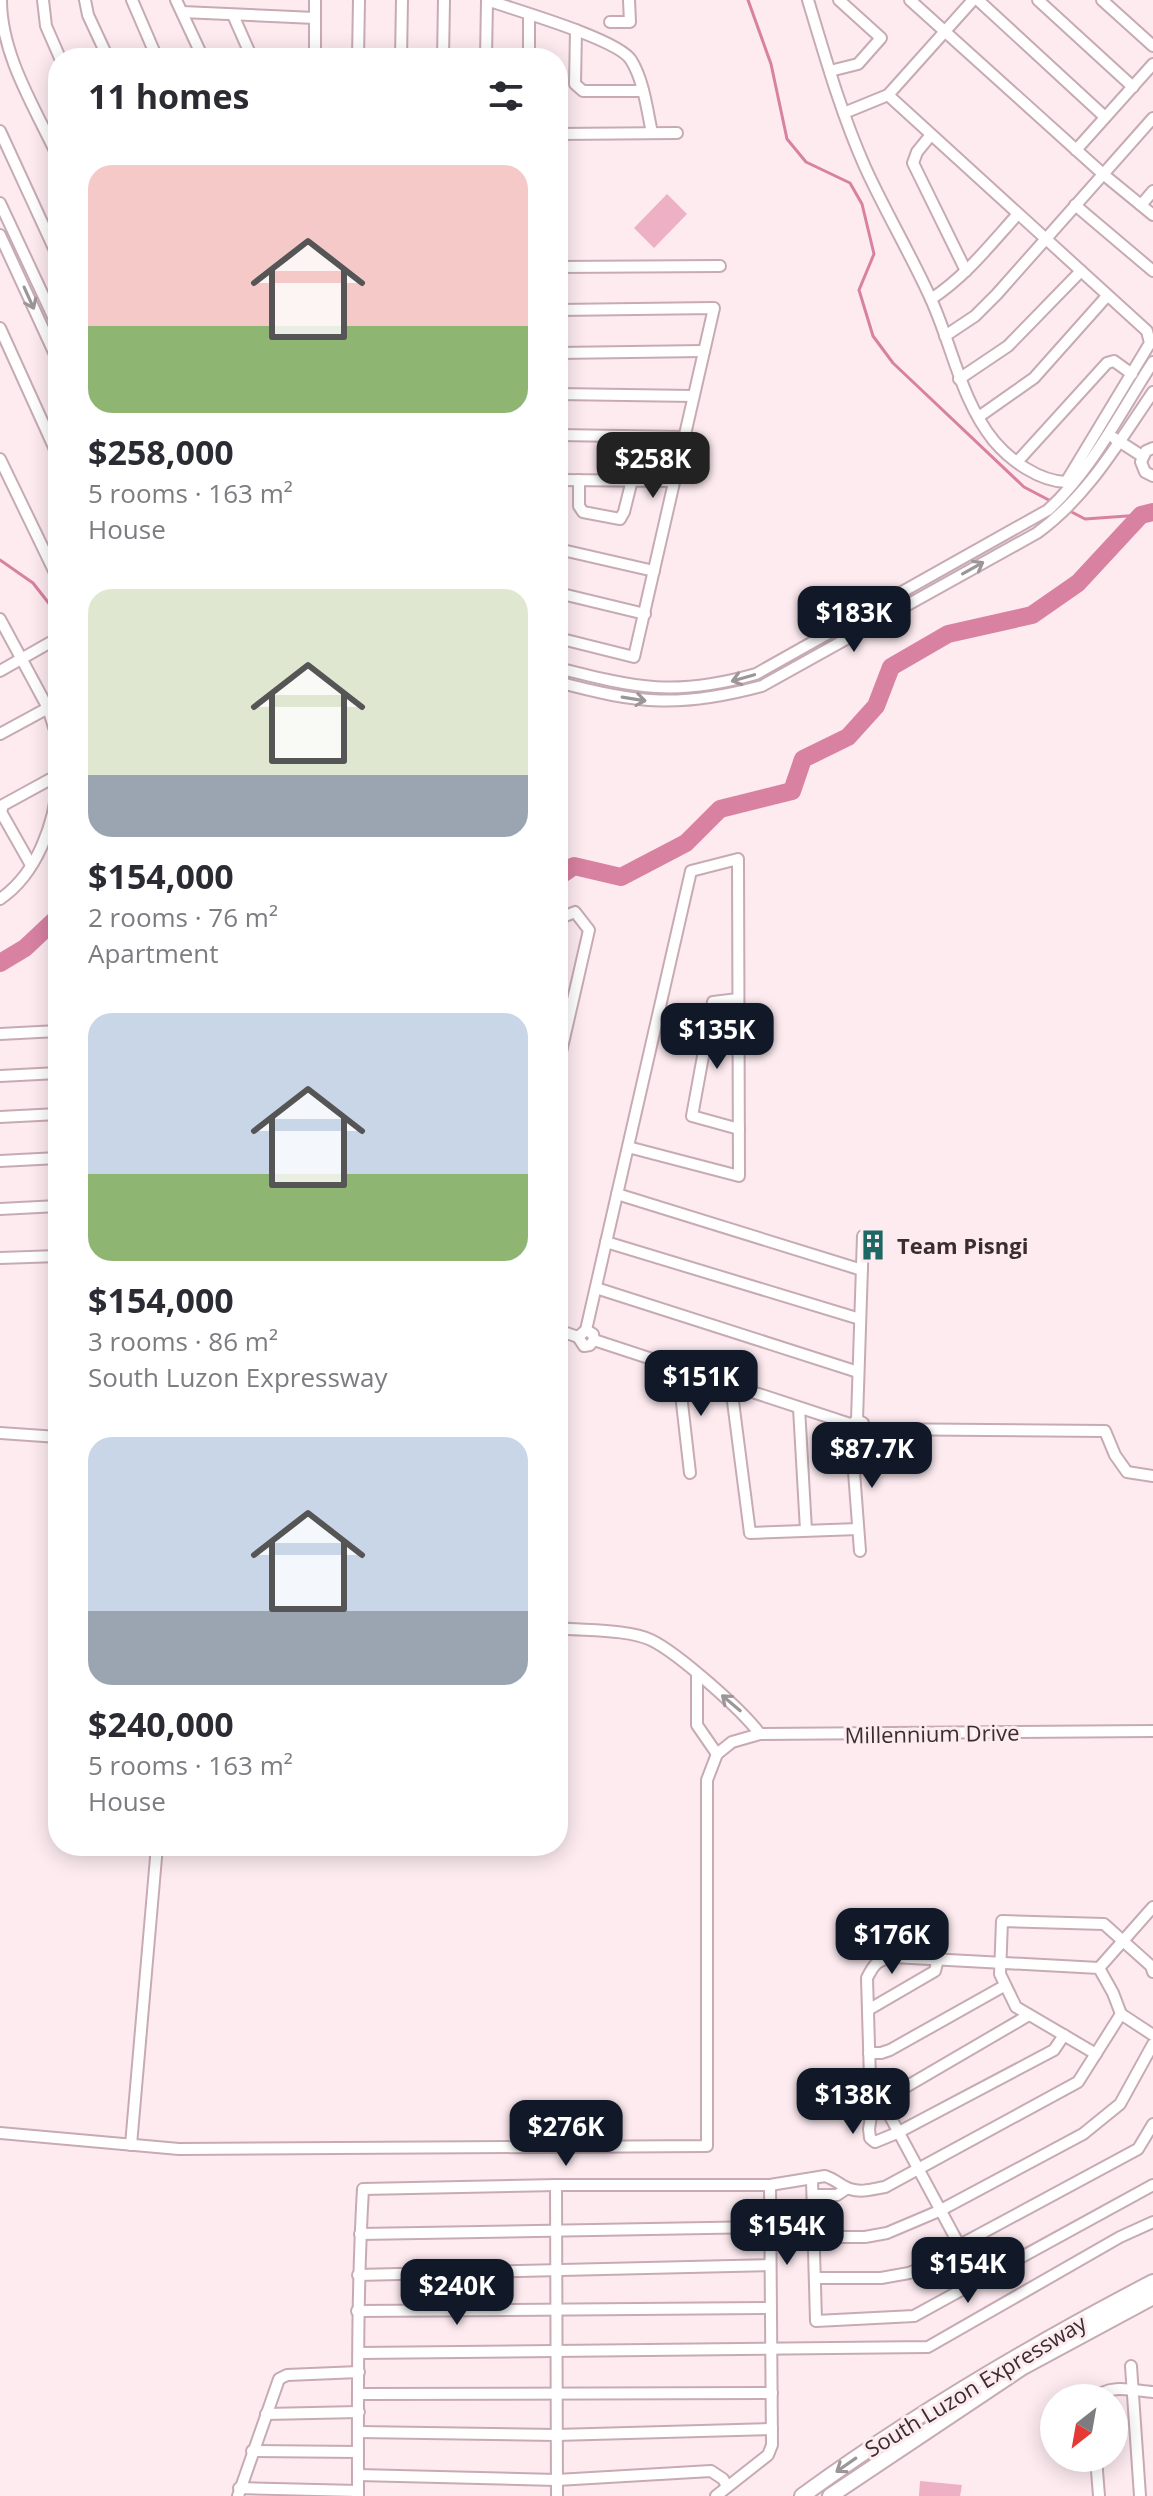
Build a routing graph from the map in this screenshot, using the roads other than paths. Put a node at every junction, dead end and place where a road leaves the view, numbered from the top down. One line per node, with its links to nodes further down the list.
1 (1, 0): 49 (street)
2 (43, 0): 26 (street)
3 (77, 0): 4 (street)
4 (85, 0): 27 (street)
5 (132, 0): 28 (street)
6 (176, 0): 18 (street)
7 (315, 0): 21 (street)
8 (359, 0): 32 (street)
9 (402, 0): 33 (street)
10 (444, 0): 34 (street)
11 (629, 0): 22 (street)
12 (808, 0): 38 (street)
13 (839, 0): 38 (street)
14 (975, 0): 24 (street); 43 (street)
15 (1038, 0): 39 (street)
16 (1102, 0): 25 (street)
17 (914, 1): 24 (street)
18 (182, 12): 19 (street); 29 (street)
19 (233, 15): 21 (street); 30 (street)
20 (529, 15): 23 (street); 35 (street); 36 (street)
21 (315, 18): 31 (street)
22 (610, 22)
23 (576, 30): 40 (street); 40 (street)
24 (945, 31): 41 (street); 51 (street)
25 (1153, 46)
26 (56, 48)
27 (103, 48)
28 (153, 48)
29 (198, 48)
30 (248, 48)
31 (315, 48)
32 (358, 48)
33 (401, 48)
34 (443, 48)
35 (486, 48)
36 (529, 48)
37 (1153, 64): 39 (street)
38 (830, 71): 42 (street)
39 (1133, 87): 43 (street)
40 (643, 91): 46 (street)
41 (888, 95): 42 (street); 50 (street)
42 (844, 113): 68 (street)
43 (1105, 117): 51 (street)
44 (1153, 118): 52 (street)
45 (0, 131): 60 (street)
46 (652, 133): 47 (street); 48 (street)
47 (677, 133)
48 (568, 134)
49 (48, 135)
50 (930, 136): 57 (street); 64 (street)
51 (1076, 150): 52 (street)
52 (1103, 174): 55 (street); 56 (street)
53 (1153, 191): 56 (street)
54 (0, 203): 69 (street)
55 (1075, 205): 61 (street); 66 (street)
56 (1141, 205): 58 (street)
57 (1017, 215): 61 (street); 64 (street)
58 (1153, 215)
59 (0, 235): 72 (street, one-way to 72)
60 (48, 235)
61 (1044, 238): 65 (street); 73 (street)
62 (720, 266): 63 (street)
63 (568, 267)
64 (966, 271): 68 (street)
65 (1081, 271): 67 (street); 79 (street)
66 (1153, 271)
67 (1107, 296): 78 (street); 83 (street)
68 (931, 299): 73 (street)
69 (48, 306)
70 (568, 310): 75 (street)
71 (0, 330): 84 (street)
72 (46, 336): 74 (street)
73 (945, 336): 79 (street)
74 (48, 340)
75 (704, 351): 76 (street); 82 (street)
76 (568, 353)
77 (1153, 362): 85 (street)
78 (1132, 374): 92 (street); 92 (street)
79 (959, 379): 83 (street)
80 (1153, 392): 88 (street)
81 (568, 394): 82 (street)
82 (693, 396): 87 (street)
83 (980, 416): 92 (street)
84 (48, 434)
85 (1106, 434): 88 (street); 108 (street, one-way to 108)
86 (568, 435): 87 (street)
87 (684, 437): 97 (street)
88 (1120, 441): 90 (street); 110 (street, one-way to 88)
89 (1153, 448): 90 (street)
90 (1142, 456): 93 (street)
91 (0, 459): 98 (street)
92 (1017, 462)
93 (1153, 476)
94 (568, 480): 95 (street)
95 (579, 480): 96 (street); 96 (street)
96 (632, 480): 97 (street)
97 (674, 481): 101 (street)
98 (6, 484): 100 (street)
99 (568, 551): 101 (street)
100 (48, 557)
101 (654, 571): 103 (street)
102 (568, 595): 103 (street)
103 (645, 614): 105 (street)
104 (0, 619): 107 (street)
105 (568, 640)
106 (48, 644): 107 (street)
107 (23, 658): 109 (street); 111 (street)
108 (568, 670)
109 (0, 671)
110 (568, 684)
111 (48, 708): 112 (street)
112 (0, 734)
113 (48, 783): 115 (street)
114 (48, 828): 115 (street)
115 (31, 865): 116 (street)
116 (0, 899)
117 (568, 915): 119 (street)
118 (738, 999): 126 (street); 126 (street); 127 (street)
119 (568, 1021)
120 (48, 1032): 121 (street)
121 (0, 1034)
122 (48, 1074): 123 (street)
123 (0, 1076)
124 (48, 1115): 125 (street)
125 (0, 1117)
126 (739, 1129): 127 (street)
127 (628, 1147): 130 (street)
128 (48, 1159): 129 (street)
129 (0, 1161)
130 (617, 1194): 134 (street); 137 (street)
131 (48, 1207): 132 (street)
132 (0, 1209)
133 (863, 1236): 137 (street)
134 (606, 1242): 138 (street); 139 (street)
135 (48, 1256): 136 (street)
136 (0, 1258)
137 (862, 1270): 139 (street)
138 (596, 1288): 141 (street); 143 (street)
139 (860, 1319): 143 (street)
140 (568, 1332): 141 (street)
141 (582, 1334): 142 (street)
142 (678, 1368): 144 (street); 149 (street)
143 (858, 1372): 146 (street)
144 (731, 1386): 145 (street); 152 (street)
145 (799, 1408): 146 (street); 152 (street)
146 (853, 1425): 150 (street); 151 (street)
147 (0, 1433): 148 (street)
148 (48, 1436)
149 (690, 1473)
150 (1153, 1476)
151 (858, 1529): 152 (street); 153 (street)
152 (806, 1530)
153 (860, 1551)
154 (568, 1629): 155 (street)
155 (697, 1675): 157 (street, one-way to 155); 158 (street)
156 (1153, 1731): 157 (street, Millennium Drive)
157 (760, 1734): 158 (street, Millennium Drive)
158 (717, 1754): 179 (street)
159 (156, 1856): 179 (street)
160 (1153, 1907): 161 (street)
161 (1123, 1940): 163 (street); 164 (street); 165 (street)
162 (938, 1959): 163 (street); 167 (street); 167 (street)
163 (999, 1962): 164 (street); 166 (street)
164 (1099, 1968): 168 (street)
165 (1153, 1972)
166 (1004, 1986): 169 (street); 173 (street)
167 (868, 2010): 173 (street)
168 (1121, 2014): 171 (street); 174 (street)
169 (1029, 2015): 170 (street); 175 (street)
170 (1064, 2035): 174 (street); 178 (street)
171 (1153, 2035)
172 (1153, 2044): 187 (street)
173 (869, 2053): 175 (street)
174 (1096, 2054): 180 (street)
175 (880, 2102): 178 (street); 178 (street)
176 (1153, 2124): 193 (street)
177 (0, 2133): 179 (street)
178 (897, 2133): 180 (street)
179 (131, 2145)
180 (918, 2171): 185 (street); 187 (street)
181 (812, 2180): 183 (street); 185 (street); 186 (street)
182 (556, 2185): 183 (street); 190 (street); 191 (street)
183 (770, 2185): 189 (street)
184 (1153, 2185): 198 (street)
185 (846, 2189): 186 (street)
186 (814, 2195): 192 (street)
187 (939, 2211): 192 (street); 193 (street)
188 (1153, 2222): 204 (street)
189 (770, 2227): 190 (street); 194 (street)
190 (556, 2231): 191 (street); 195 (street)
191 (360, 2234): 196 (street)
192 (814, 2237): 197 (street)
193 (958, 2246): 197 (street); 198 (street)
194 (770, 2265): 195 (street); 201 (street)
195 (556, 2271): 196 (street); 202 (street)
196 (358, 2275): 203 (street)
197 (815, 2278): 198 (street)
198 (978, 2280)
199 (1153, 2282): 230 (highway, South Luzon Expressway, one-way to 230)
200 (1153, 2297): 231 (highway, South Luzon Expressway)
201 (770, 2308): 202 (street); 204 (street)
202 (557, 2309): 203 (street); 205 (street)
203 (357, 2311): 206 (street)
204 (771, 2349): 205 (street); 213 (street)
205 (555, 2352): 206 (street); 212 (street)
206 (359, 2353): 208 (street)
207 (1131, 2366): 210 (street)
208 (359, 2372): 214 (street); 216 (street)
209 (1128, 2391): 210 (street)
210 (1133, 2391): 211 (street); 233 (street)
211 (1153, 2392)
212 (556, 2393): 213 (street); 214 (street); 219 (street)
213 (772, 2393): 217 (street)
214 (359, 2394): 215 (street)
215 (359, 2412): 216 (street); 218 (street)
216 (266, 2414): 220 (street)
217 (772, 2429): 219 (street); 225 (street)
218 (358, 2432): 219 (street); 221 (street)
219 (556, 2435): 224 (street)
220 (252, 2451): 221 (street); 226 (street)
221 (358, 2452): 223 (street)
222 (1097, 2472): 232 (street)
223 (358, 2475): 224 (street); 227 (street)
224 (557, 2480): 225 (street); 228 (street)
225 (727, 2486): 229 (street)
226 (239, 2492): 227 (street)
227 (358, 2494)
228 (557, 2496)
229 (716, 2496)
230 (802, 2496)
231 (830, 2496)
232 (1099, 2496)
233 (1140, 2496)

